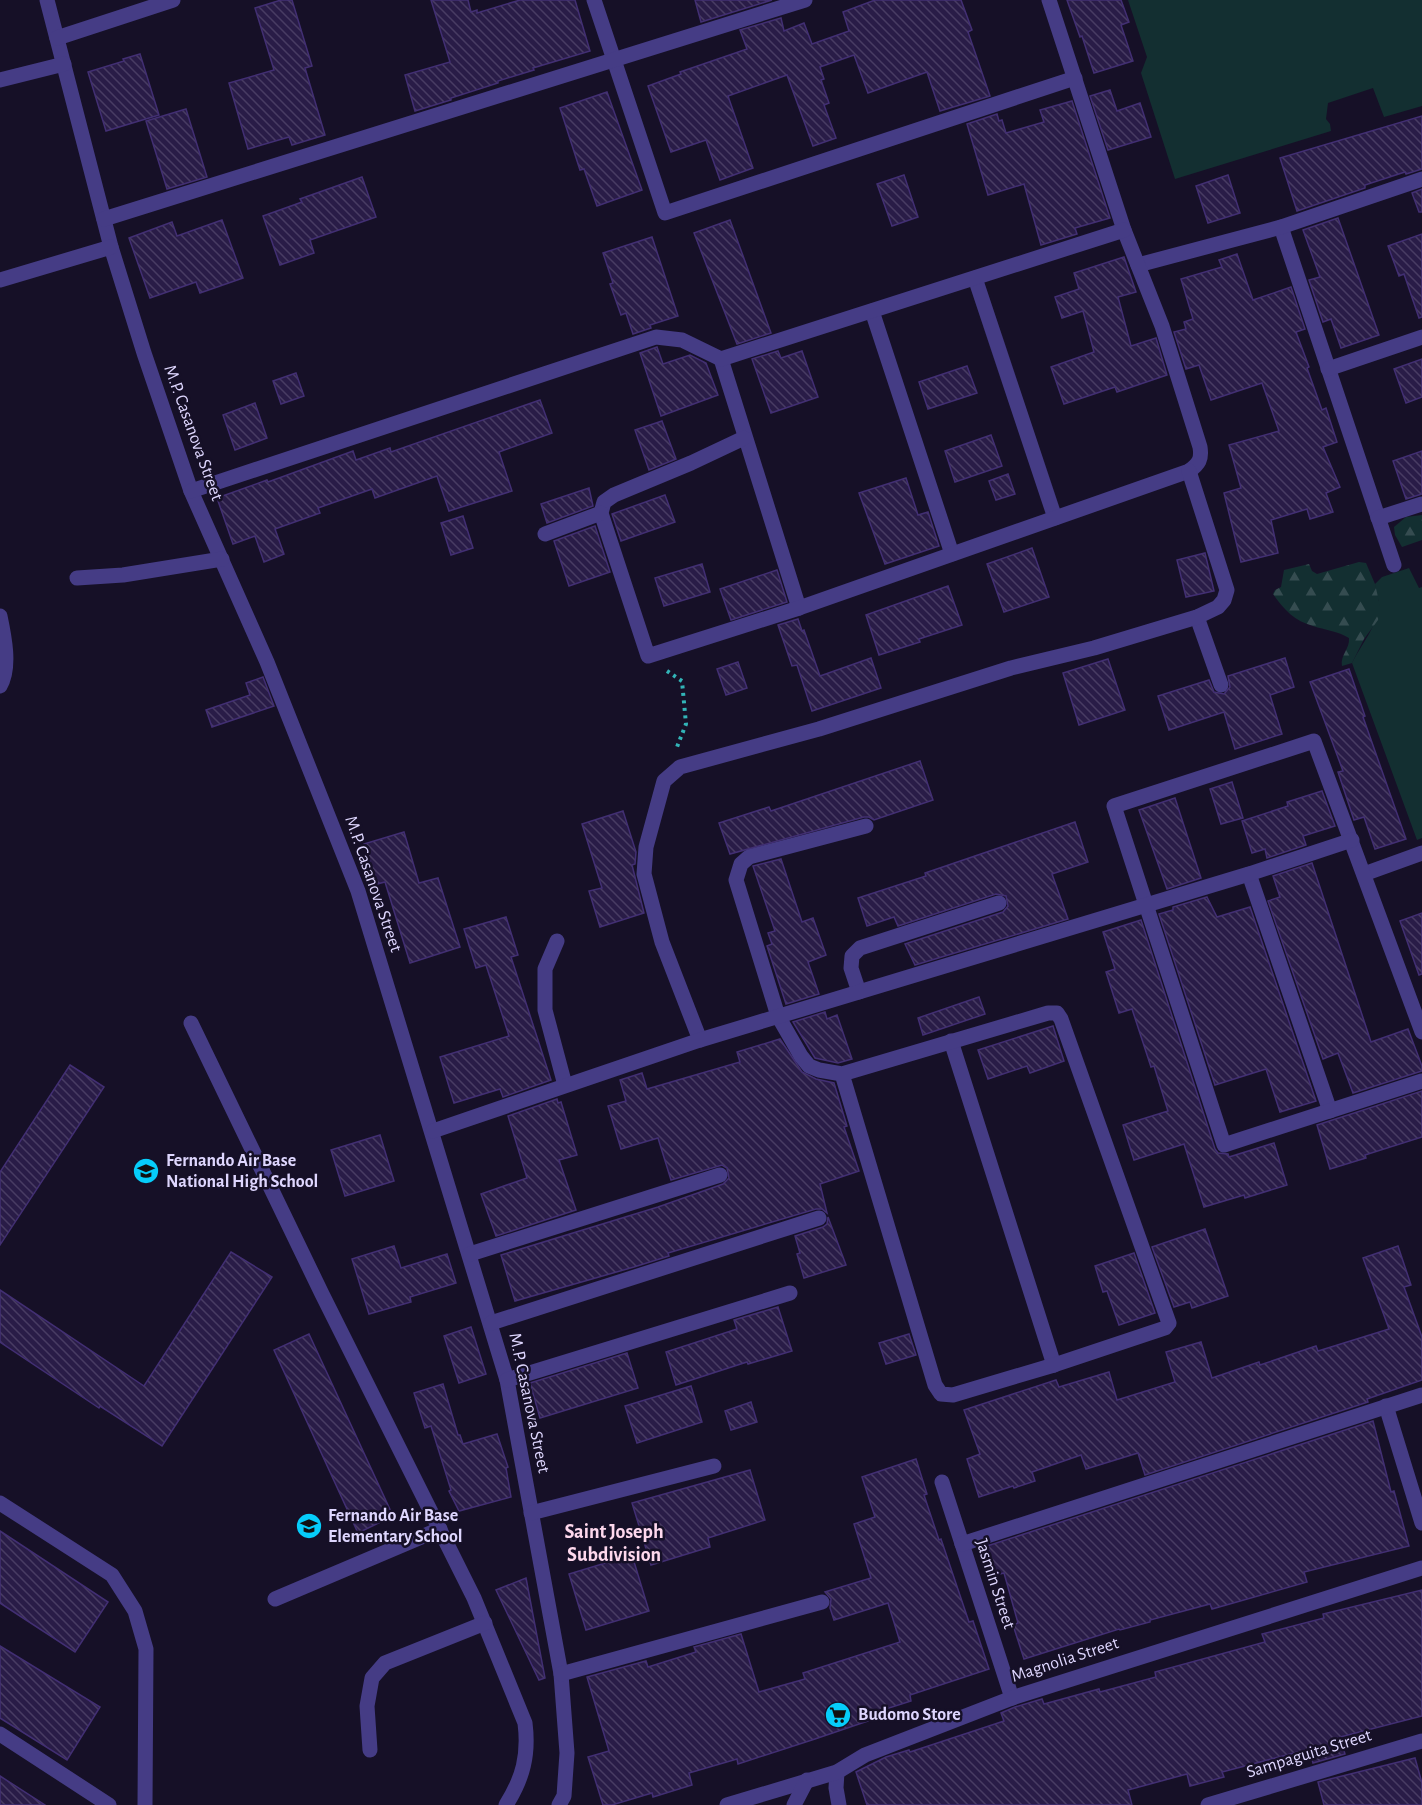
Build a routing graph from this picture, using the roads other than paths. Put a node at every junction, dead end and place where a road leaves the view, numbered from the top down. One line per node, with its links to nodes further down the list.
1 (47, 0): 6 (street, M.P. Casanova Street)
2 (173, 0): 6 (street)
3 (594, 0): 7 (street)
4 (805, 0): 7 (street)
5 (1049, 0): 9 (street)
6 (57, 38): 8 (street, M.P. Casanova Street)
7 (614, 60): 9 (street); 12 (street)
8 (64, 64): 10 (street); 12 (street, M.P. Casanova Street)
9 (1076, 78): 14 (street)
10 (0, 80)
11 (1422, 179): 13 (street)
12 (104, 219): 15 (street, M.P. Casanova Street)
13 (1281, 227): 16 (street); 22 (street)
14 (1124, 230): 16 (street); 17 (street)
15 (111, 247): 18 (street); 25 (street, M.P. Casanova Street)
16 (1138, 265): 24 (street)
17 (975, 278): 19 (street); 28 (street)
18 (0, 280)
19 (872, 311): 21 (street); 31 (street)
20 (1422, 337): 22 (street)
21 (721, 359): 23 (street); 25 (street)
22 (1329, 369): 29 (street)
23 (744, 438): 27 (street); 35 (street)
24 (1189, 471): 28 (street); 37 (street)
25 (191, 490): 32 (street, M.P. Casanova Street)
26 (1422, 504): 29 (street)
27 (601, 513): 30 (street); 35 (street)
28 (1055, 518): 31 (street)
29 (1378, 518): 33 (street)
30 (545, 534)
31 (952, 554): 35 (street)
32 (222, 559): 34 (street); 58 (street, M.P. Casanova Street)
33 (1394, 565)
34 (77, 578)
35 (799, 608)
36 (0, 616): 39 (street)
37 (1197, 617): 38 (street); 52 (street)
38 (1221, 685)
39 (0, 686)
40 (866, 826): 49 (street)
41 (1352, 840): 43 (street); 44 (street); 46 (street)
42 (1422, 854): 44 (street)
43 (1249, 874): 46 (street); 57 (street)
44 (1364, 874): 51 (street)
45 (999, 903): 48 (street)
46 (1146, 904): 48 (street); 57 (street)
47 (557, 941): 56 (street)
48 (860, 992): 49 (street)
49 (778, 1016): 52 (street); 54 (street)
50 (191, 1023): 73 (street)
51 (1422, 1032)
52 (700, 1040): 56 (street)
53 (951, 1041): 54 (street); 64 (street); 64 (street)
54 (843, 1074): 64 (street)
55 (1422, 1081): 57 (street)
56 (565, 1085): 58 (street)
57 (1330, 1111)
58 (433, 1131): 61 (street, M.P. Casanova Street)
59 (720, 1175): 61 (street)
60 (819, 1218): 63 (street)
61 (470, 1254): 63 (street, M.P. Casanova Street)
62 (790, 1293): 65 (street)
63 (491, 1323): 65 (street, M.P. Casanova Street)
64 (1054, 1365)
65 (507, 1380): 71 (street, M.P. Casanova Street)
66 (1422, 1395): 67 (street)
67 (1386, 1406): 72 (street); 74 (street)
68 (714, 1467): 71 (street)
69 (942, 1482): 74 (street, Jasmin Street)
70 (0, 1503): 87 (street)
71 (531, 1513): 79 (street, M.P. Casanova Street)
72 (1422, 1523)
73 (440, 1529): 76 (street); 78 (street)
74 (962, 1544): 80 (street, Jasmin Street)
75 (1422, 1568): 80 (street, Magnolia Street)
76 (275, 1599)
77 (822, 1602): 79 (street)
78 (485, 1623): 83 (street); 88 (street)
79 (561, 1674): 89 (street, M.P. Casanova Street)
80 (1012, 1698): 84 (street, Magnolia Street)
81 (0, 1734): 86 (street)
82 (1422, 1741): 93 (street, Sampaguita Street)
83 (370, 1750)
84 (837, 1772): 85 (street, Magnolia Street); 92 (street)
85 (807, 1780): 90 (street, Magnolia Street); 91 (street)
86 (109, 1805)
87 (145, 1805)
88 (507, 1805)
89 (559, 1805)
90 (727, 1805)
91 (794, 1805)
92 (839, 1805)
93 (1208, 1805)

